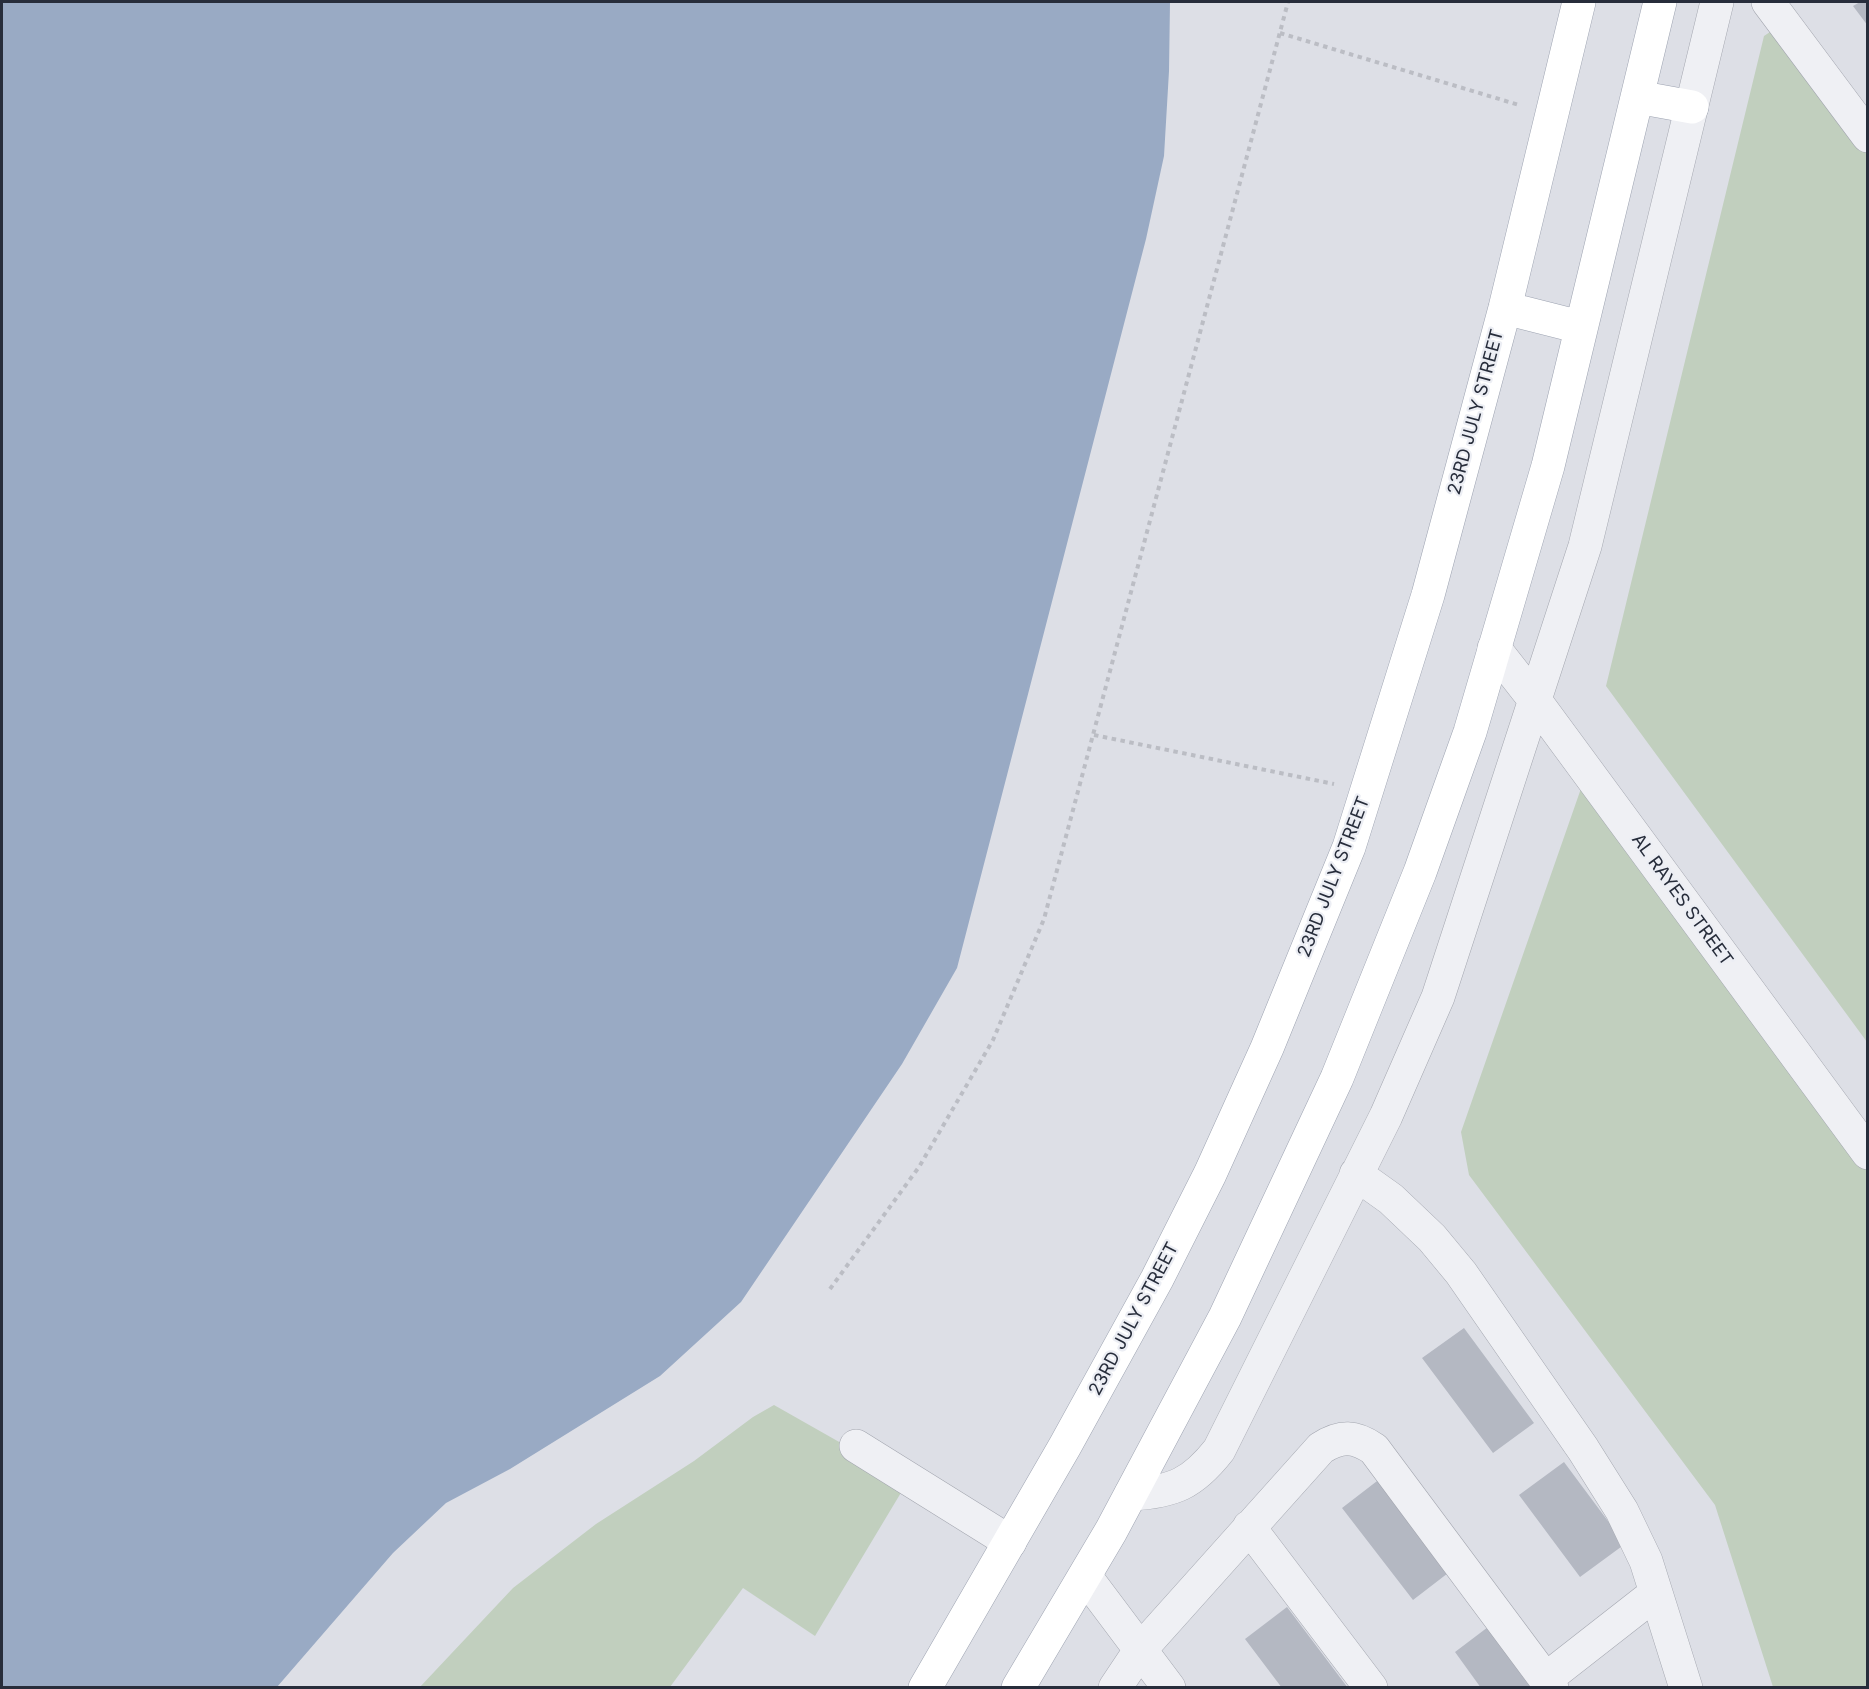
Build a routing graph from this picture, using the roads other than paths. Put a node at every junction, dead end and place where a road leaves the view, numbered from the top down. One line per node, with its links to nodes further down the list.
1 (1579, 2): 8 (main road, 23RD JULY STREET)
2 (1660, 2): 5 (main road)
3 (1717, 2): 6 (street)
4 (1768, 2): 7 (street)
5 (1637, 97): 6 (main road); 9 (main road)
6 (1692, 107): 11 (street)
7 (1868, 136)
8 (1505, 308): 9 (main road); 17 (main road, 23RD JULY STREET)
9 (1580, 327): 10 (main road)
10 (1494, 648): 11 (street, AL RAYES STREET); 15 (main road)
11 (1534, 699): 12 (street, AL RAYES STREET); 13 (street)
12 (1868, 1153)
13 (1356, 1174): 15 (street); 19 (street)
14 (856, 1446): 17 (street)
15 (1131, 1494): 18 (main road)
16 (1249, 1527): 20 (street); 21 (street); 26 (street)
17 (1010, 1542): 22 (main road, 23RD JULY STREET)
18 (1084, 1576): 20 (street); 23 (main road)
19 (1656, 1593): 21 (street); 27 (street)
20 (1141, 1649): 24 (street); 25 (street)
21 (1549, 1683)
22 (925, 1688)
23 (1018, 1688)
24 (1115, 1688)
25 (1169, 1688)
26 (1371, 1688)
27 (1686, 1688)

